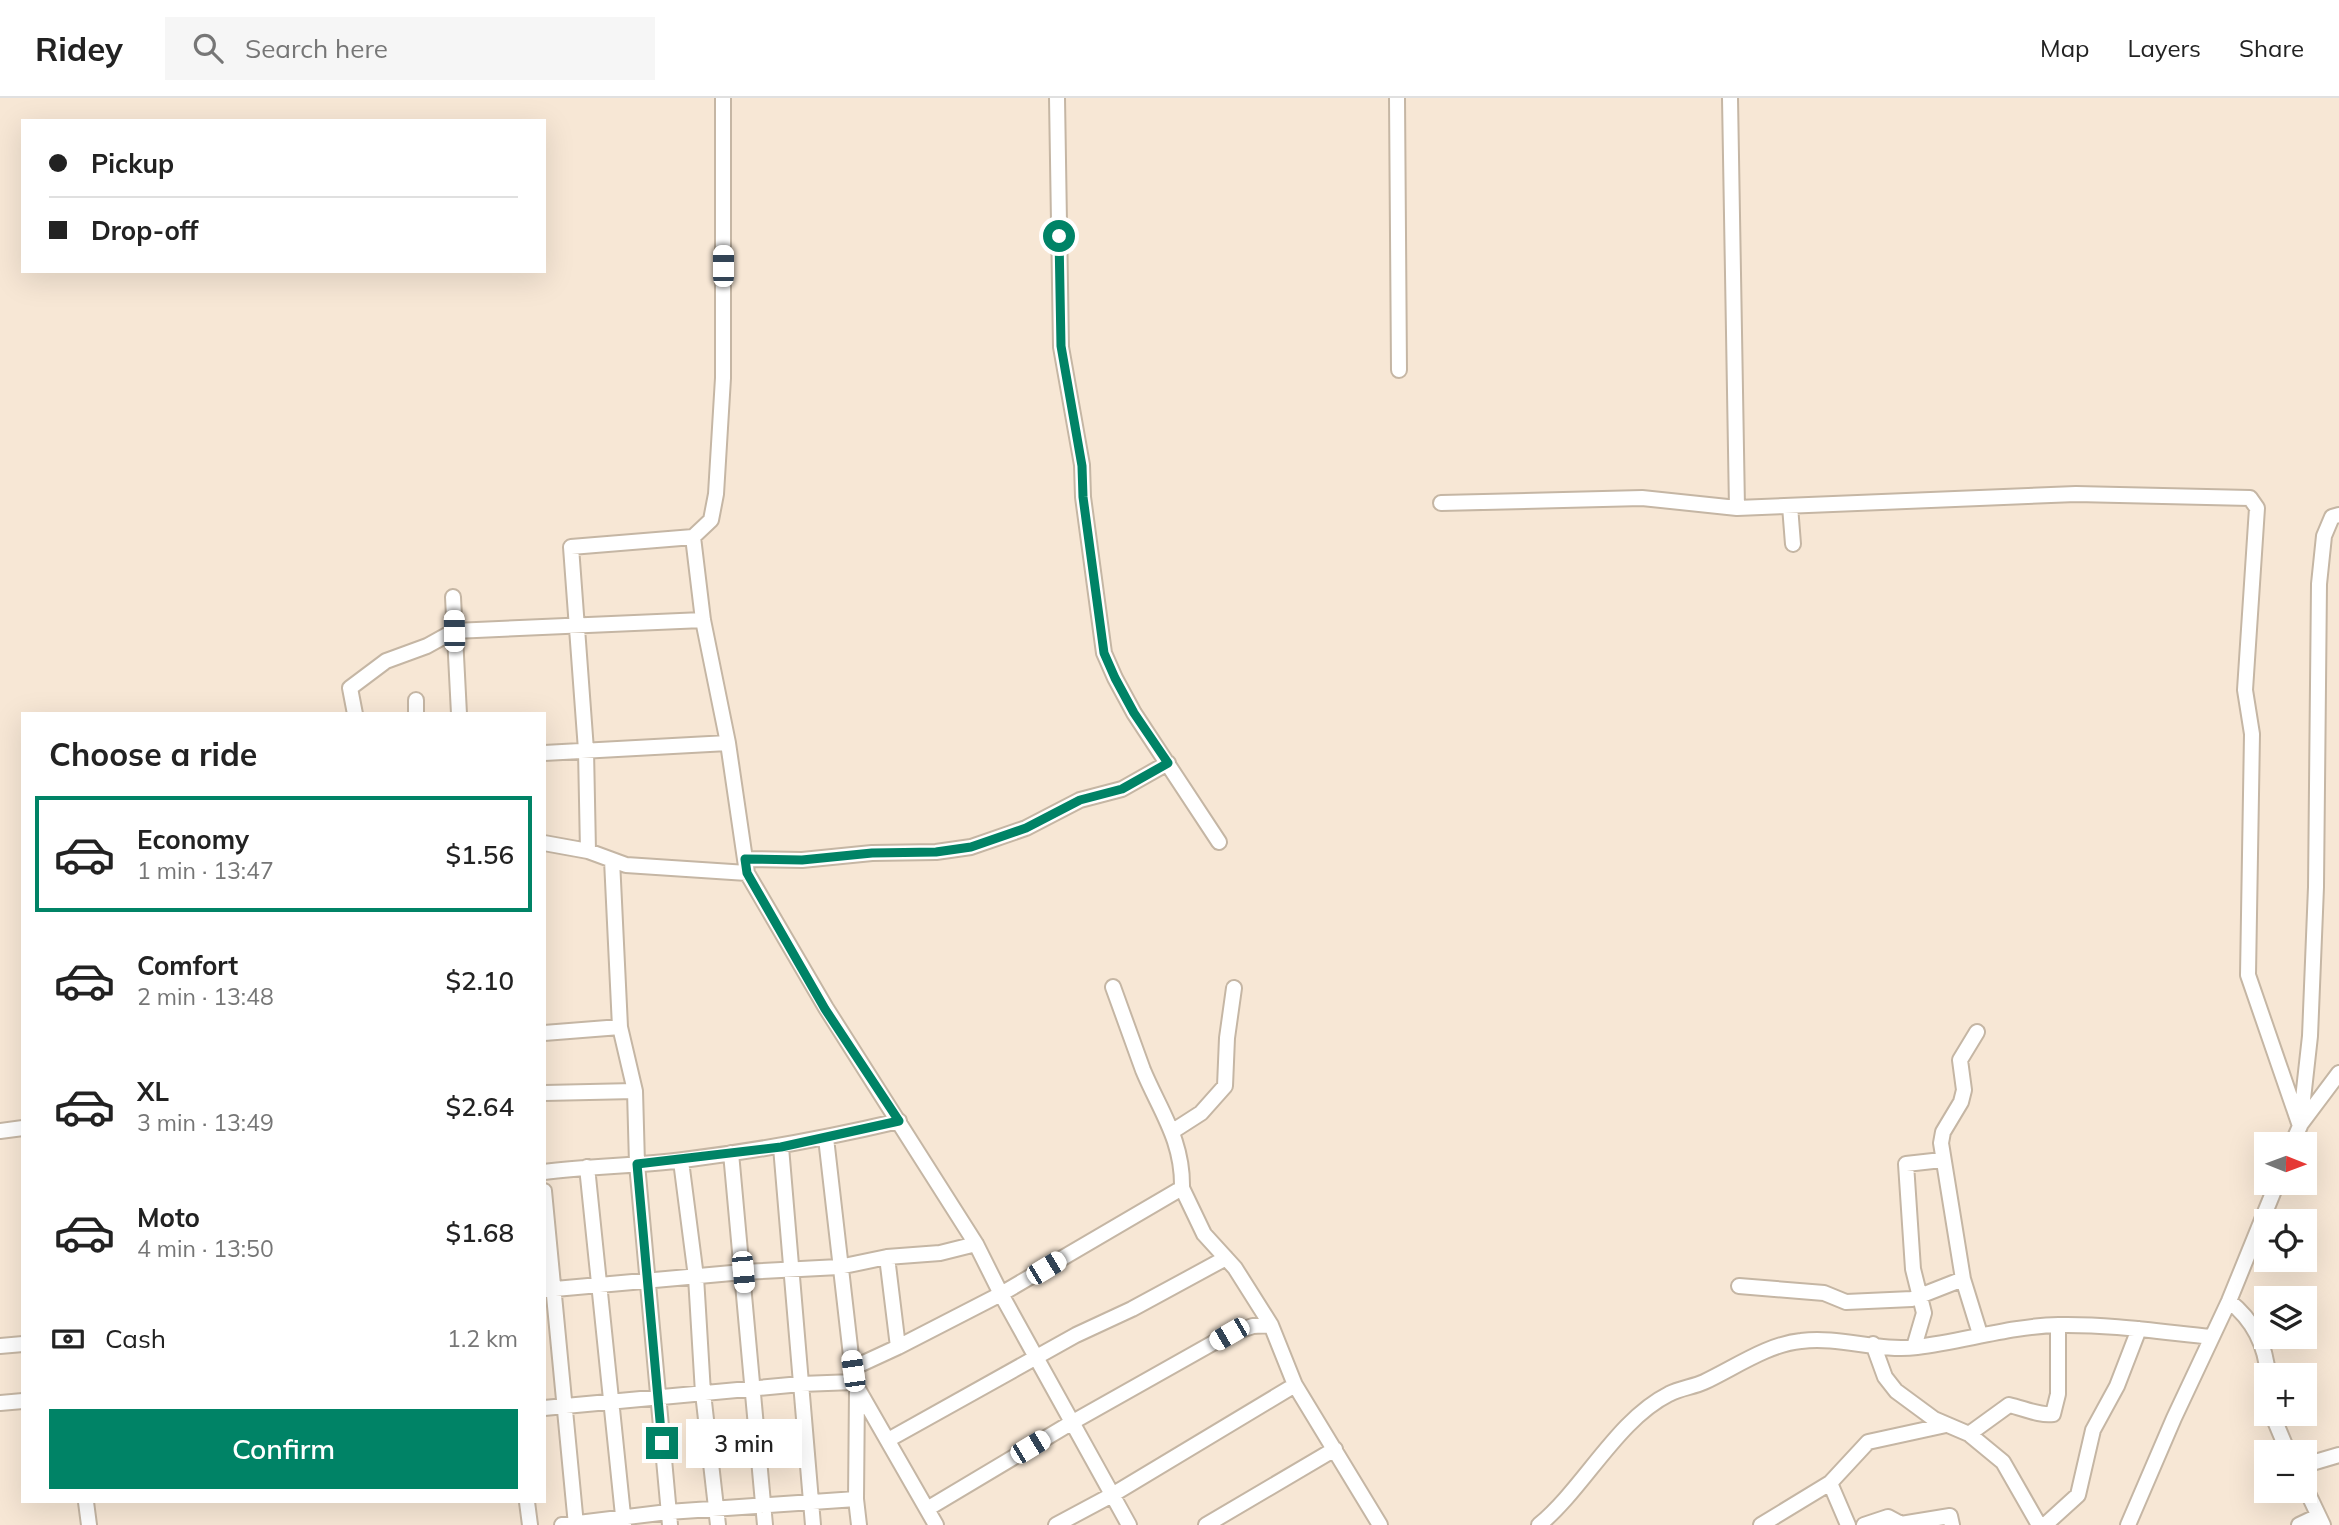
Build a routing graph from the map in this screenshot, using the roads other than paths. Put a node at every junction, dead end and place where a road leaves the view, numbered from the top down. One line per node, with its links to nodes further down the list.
1 (723, 98): 10 (street)
2 (1057, 98): 21 (street)
3 (1397, 98): 5 (street)
4 (1730, 98): 8 (street)
5 (1399, 370)
6 (1441, 503): 8 (street)
7 (1790, 506): 8 (street); 11 (street); 36 (street)
8 (1737, 508)
9 (2339, 515): 36 (street)
10 (693, 537): 13 (street); 14 (street)
11 (1793, 544)
12 (453, 597): 15 (street)
13 (703, 620): 14 (street); 18 (street)
14 (576, 624): 15 (street); 19 (street)
15 (454, 631): 16 (street); 17 (street)
16 (355, 712)
17 (459, 712)
18 (728, 743): 19 (street); 26 (street)
19 (586, 750): 20 (street); 24 (street)
20 (546, 753)
21 (1168, 763): 22 (street); 26 (street)
22 (1219, 842)
23 (546, 843): 24 (street)
24 (588, 851): 25 (street)
25 (612, 860): 26 (street); 29 (street)
26 (746, 866): 35 (street)
27 (1114, 987): 39 (street)
28 (1234, 988): 39 (street)
29 (620, 1027): 31 (street); 33 (street)
30 (1977, 1032): 44 (street)
31 (546, 1033)
32 (2339, 1073): 36 (street)
33 (635, 1091): 34 (street); 46 (street)
34 (546, 1093)
35 (899, 1121): 41 (street); 52 (street)
36 (2300, 1126): 40 (street)
37 (21, 1128): 38 (street)
38 (0, 1130)
39 (1173, 1131): 49 (street)
40 (2297, 1132)
41 (826, 1138): 42 (street); 55 (street)
42 (781, 1147): 43 (street); 56 (street)
43 (731, 1153): 45 (street); 57 (street)
44 (1942, 1160): 59 (street); 65 (street)
45 (681, 1161): 46 (street); 58 (street)
46 (637, 1164): 47 (street); 60 (street)
47 (587, 1167): 48 (street); 61 (street)
48 (546, 1172)
49 (1182, 1188): 54 (street); 64 (street)
50 (2272, 1195): 66 (street)
51 (546, 1231): 63 (street)
52 (976, 1244): 53 (street); 64 (street)
53 (887, 1257): 55 (street); 76 (street)
54 (1226, 1258): 67 (street); 77 (street)
55 (839, 1267): 56 (street); 79 (street)
56 (790, 1269): 57 (street); 80 (street)
57 (743, 1272): 58 (street); 82 (street)
58 (696, 1277): 60 (street); 83 (street)
59 (1962, 1279): 65 (street); 70 (street)
60 (648, 1281): 61 (street); 84 (street)
61 (600, 1285): 63 (street); 86 (street)
62 (1739, 1286): 65 (street)
63 (549, 1290): 88 (street)
64 (1001, 1294): 76 (street); 77 (street)
65 (1920, 1296): 75 (street)
66 (2229, 1301): 71 (street); 78 (street)
67 (1271, 1325): 81 (street); 90 (street)
68 (2058, 1325): 69 (street); 70 (street); 92 (street)
69 (2138, 1329): 71 (street); 128 (street)
70 (1980, 1334): 75 (street)
71 (2212, 1337): 129 (street)
72 (21, 1344): 74 (street)
73 (1873, 1344): 75 (street); 91 (street); 122 (street)
74 (0, 1346)
75 (1914, 1347)
76 (898, 1348): 79 (street)
77 (1036, 1359): 90 (street); 93 (street)
78 (2265, 1363)
79 (855, 1380): 80 (street); 93 (street); 99 (street)
80 (801, 1384): 82 (street); 100 (street)
81 (1295, 1385): 94 (street); 98 (street)
82 (754, 1389): 83 (street); 104 (street)
83 (704, 1393): 84 (street); 105 (street)
84 (658, 1397): 86 (street); 107 (street)
85 (21, 1401): 87 (street)
86 (611, 1401): 88 (street); 108 (street)
87 (0, 1403)
88 (565, 1406): 89 (street); 110 (street)
89 (546, 1408)
90 (1071, 1423): 98 (street); 106 (street)
91 (1946, 1424): 92 (street); 97 (street)
92 (1969, 1434): 127 (street)
93 (888, 1440): 106 (street)
94 (1335, 1449): 111 (street); 121 (street)
95 (2339, 1455): 96 (street)
96 (2317, 1461)
97 (1830, 1483): 123 (street); 124 (street)
98 (1112, 1495): 119 (street); 120 (street)
99 (856, 1499): 100 (street); 117 (street)
100 (811, 1502): 104 (street); 116 (street)
101 (86, 1503): 112 (street)
102 (527, 1503): 113 (street)
103 (2313, 1503): 109 (street)
104 (762, 1504): 105 (street); 115 (street)
105 (716, 1508): 107 (street); 114 (street)
106 (927, 1509): 118 (street)
107 (669, 1518): 108 (street)
108 (624, 1521): 110 (street)
109 (2321, 1521): 130 (street)
110 (572, 1524)
111 (1378, 1524)
112 (89, 1525)
113 (530, 1525)
114 (718, 1525)
115 (765, 1525)
116 (813, 1525)
117 (859, 1525)
118 (936, 1525)
119 (1056, 1525)
120 (1129, 1525)
121 (1206, 1525)
122 (1539, 1525)
123 (1761, 1525)
124 (1847, 1525)
125 (1864, 1525): 126 (street)
126 (1952, 1525)
127 (2039, 1525)
128 (2045, 1525)
129 (2128, 1525)
130 (2299, 1525)

